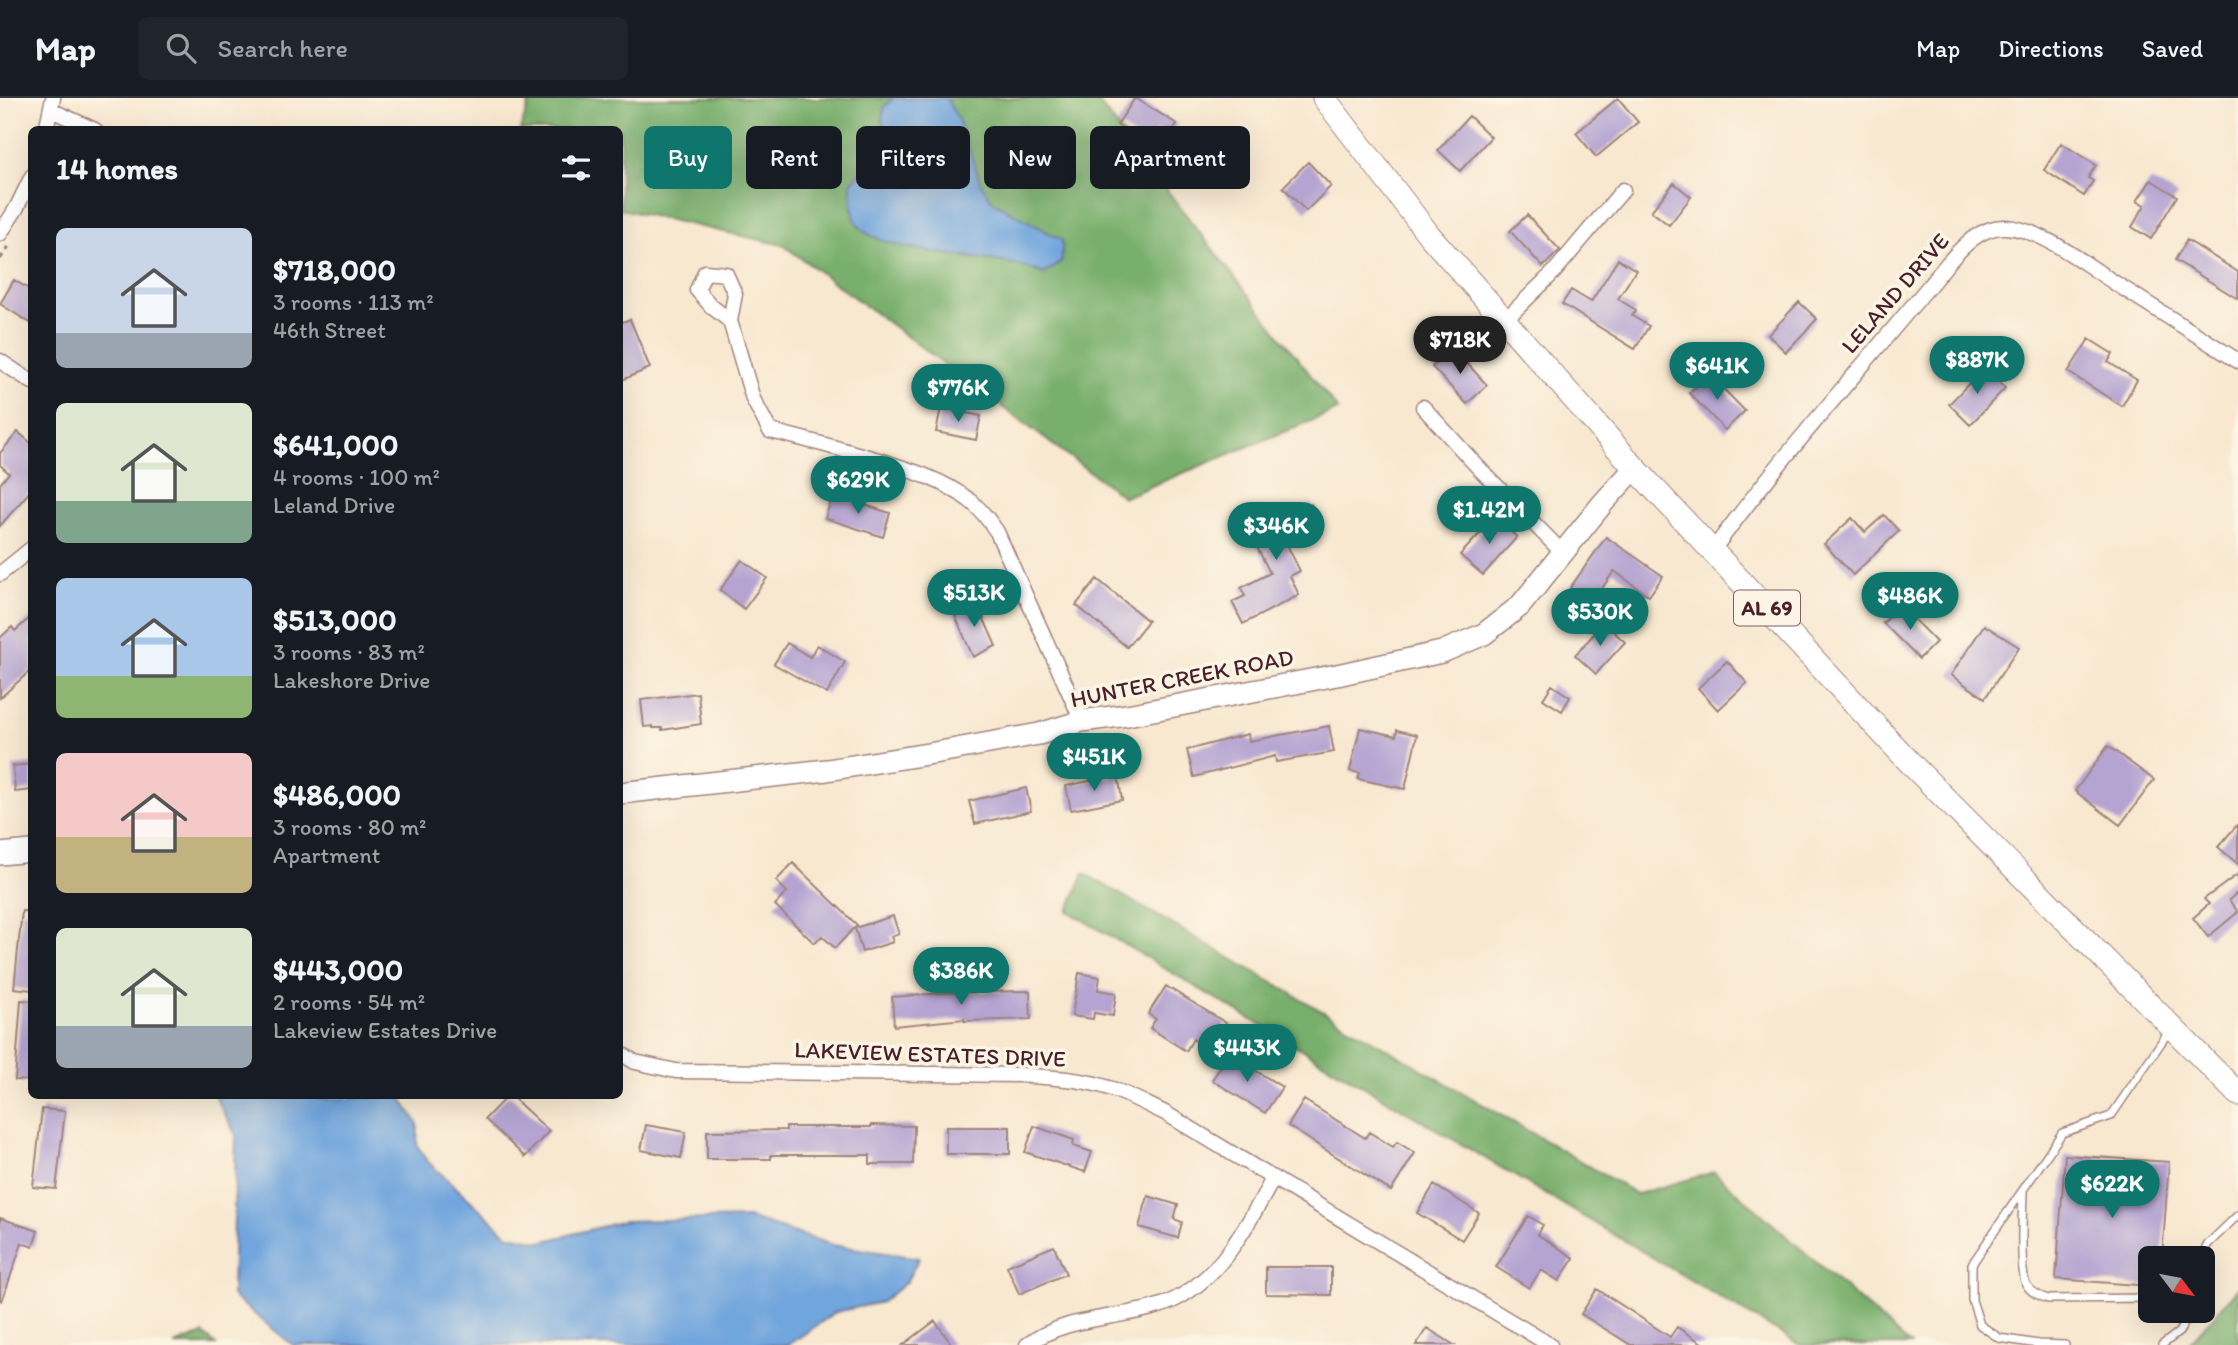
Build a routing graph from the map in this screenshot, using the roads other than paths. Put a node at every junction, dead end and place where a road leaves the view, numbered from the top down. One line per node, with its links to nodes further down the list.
1 (1324, 98): 9 (main road, AL 69)
2 (52, 104): 3 (street); 4 (street)
3 (48, 126)
4 (88, 126)
5 (28, 184): 7 (street)
6 (1623, 190): 9 (street)
7 (0, 234)
8 (730, 321): 19 (street)
9 (1504, 321): 14 (main road, AL 69)
10 (0, 361): 12 (street)
11 (2238, 361): 15 (street, LELAND DRIVE)
12 (28, 379)
13 (1423, 407): 17 (street)
14 (1635, 468): 15 (main road, AL 69); 17 (main road, HUNTER CREEK ROAD)
15 (1713, 550): 23 (main road, AL 69)
16 (28, 551): 18 (street)
17 (1562, 552): 19 (main road, HUNTER CREEK ROAD)
18 (0, 574)
19 (1082, 721): 20 (main road, HUNTER CREEK ROAD)
20 (623, 793)
21 (28, 851): 22 (main road)
22 (0, 854)
23 (2171, 1027): 25 (main road, AL 69); 27 (lane)
24 (623, 1055): 26 (street, LAKEVIEW ESTATES DRIVE)
25 (2238, 1094)
26 (1273, 1179): 32 (street); 33 (street, LAKEVIEW ESTATES DRIVE)
27 (2023, 1189): 30 (lane); 34 (lane)
28 (2238, 1215): 29 (lane)
29 (2207, 1246)
30 (2138, 1298)
31 (2185, 1323): 35 (lane)
32 (1027, 1345)
33 (1550, 1345)
34 (2065, 1345)
35 (2162, 1345)

